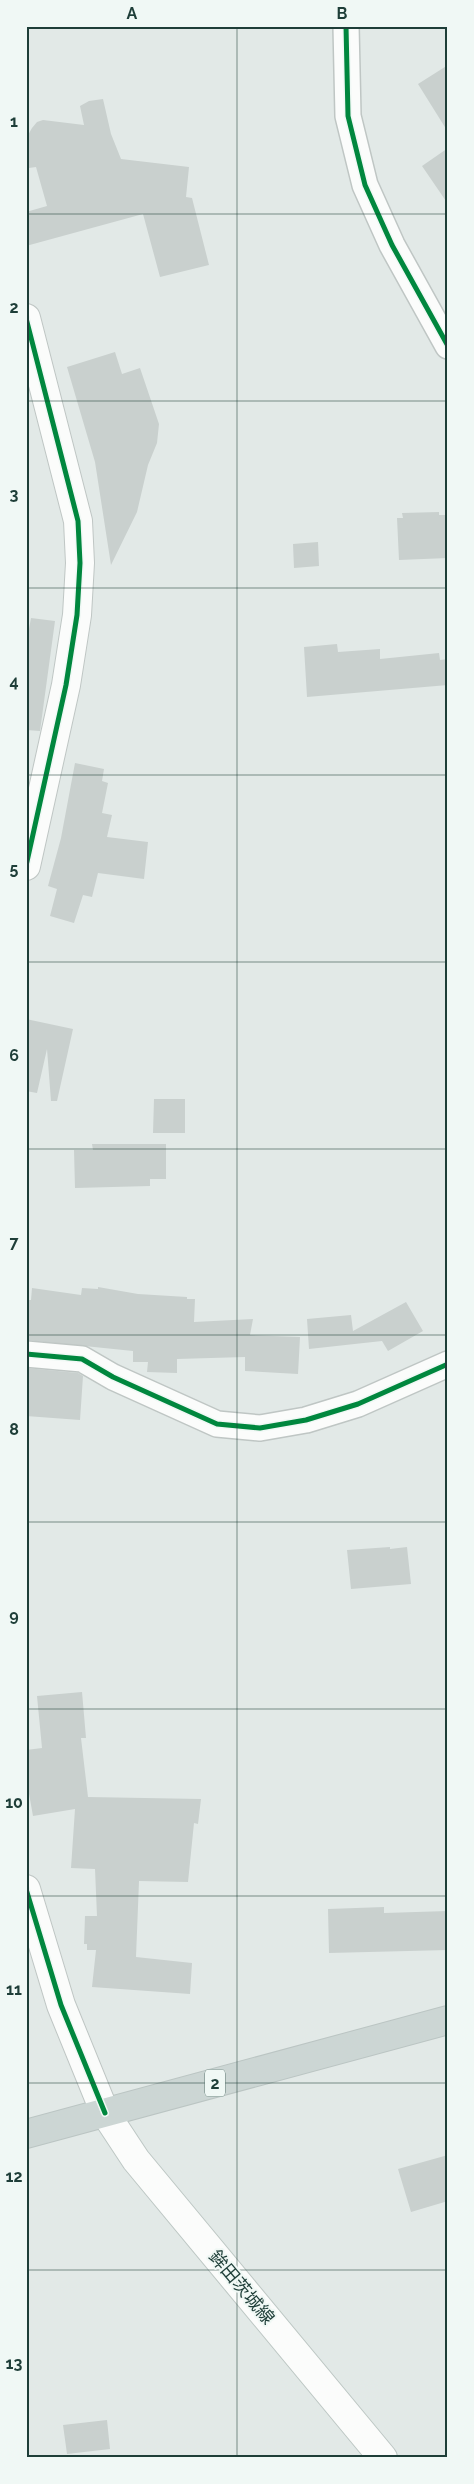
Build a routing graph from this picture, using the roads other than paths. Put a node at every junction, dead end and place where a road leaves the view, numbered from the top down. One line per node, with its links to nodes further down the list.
1 (346, 26): 3 (street)
2 (26, 318): 4 (street)
3 (448, 346)
4 (26, 866)
5 (26, 1354): 6 (street)
6 (448, 1364)
7 (26, 1889): 9 (street, 鉾田茨城線)
8 (448, 2020): 9 (main road, 2)
9 (105, 2113): 10 (main road, 2); 11 (street, 鉾田茨城線)
10 (26, 2134)
11 (383, 2458)

